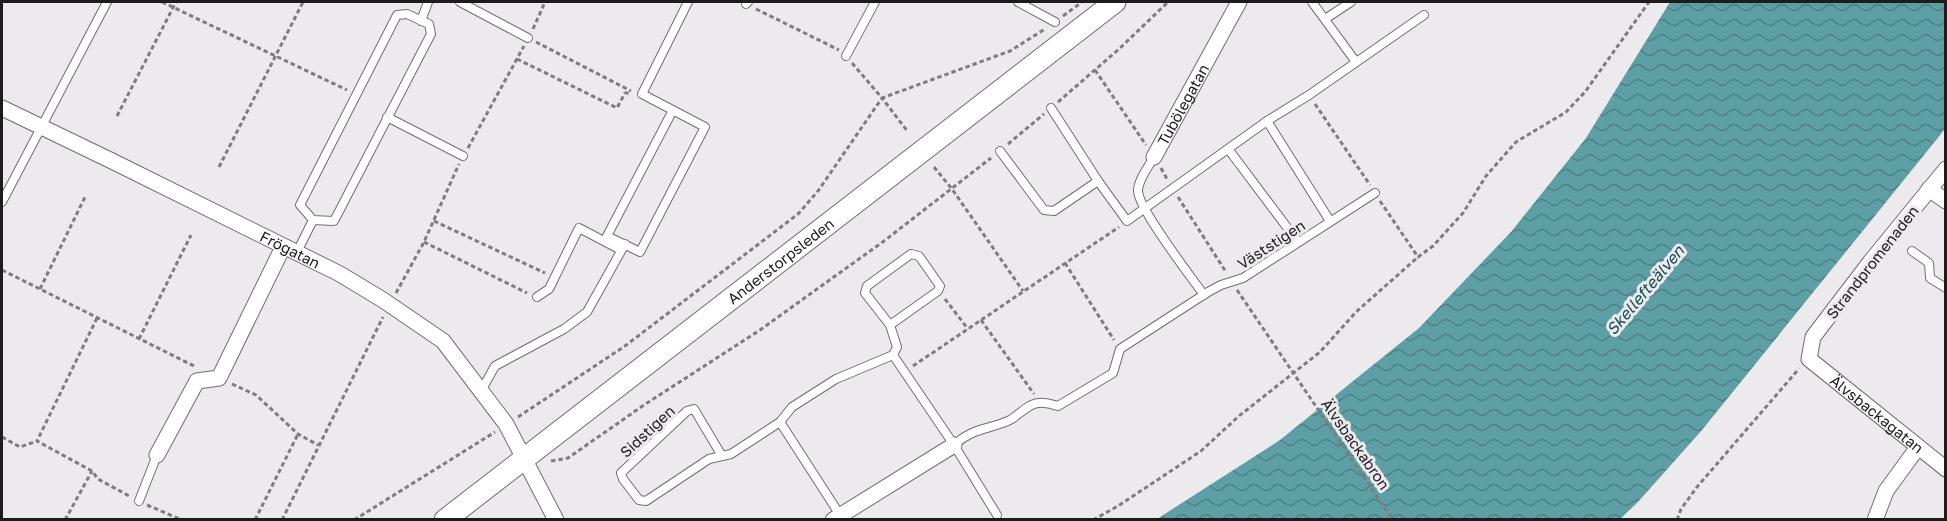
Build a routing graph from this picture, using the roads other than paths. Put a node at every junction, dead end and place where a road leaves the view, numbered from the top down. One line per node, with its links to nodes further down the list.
1 (107, 2): 23 (lane)
2 (428, 2): 13 (lane)
3 (460, 2): 15 (lane)
4 (688, 2): 20 (lane)
5 (875, 2): 16 (lane)
6 (1018, 2): 14 (lane)
7 (1115, 2): 53 (main road, Anderstorpsleden)
8 (1239, 2): 27 (street, Tubölegatan)
9 (1312, 2): 12 (lane)
10 (1351, 2): 12 (lane)
11 (1424, 15): 17 (lane)
12 (1325, 19): 17 (lane)
13 (421, 21): 21 (lane); 35 (lane)
14 (1054, 22)
15 (528, 38)
16 (846, 56)
17 (1356, 62): 22 (lane)
18 (2, 108): 23 (street, Frögatan)
19 (1051, 108): 29 (lane)
20 (673, 110): 38 (lane); 38 (lane)
21 (387, 117): 26 (lane); 35 (lane)
22 (1267, 121): 24 (lane); 36 (lane)
23 (41, 127): 33 (lane); 39 (street, Frögatan)
24 (1229, 150): 34 (lane); 37 (lane)
25 (1000, 151): 29 (lane)
26 (463, 156)
27 (1154, 157): 34 (lane, Tubölegatan)
28 (1946, 169): 30 (street, Strandpromenaden)
29 (1098, 181): 34 (lane)
30 (1929, 189): 32 (street); 46 (street, Strandpromenaden)
31 (1375, 193): 36 (lane, Väststigen)
32 (1946, 201)
33 (2, 202)
34 (1144, 208): 42 (lane)
35 (313, 220): 39 (lane)
36 (1330, 221): 37 (lane, Väststigen)
37 (1298, 242): 42 (lane, Väststigen)
38 (623, 247): 43 (lane); 47 (lane)
39 (290, 250): 47 (street, Frögatan); 51 (street)
40 (1912, 251): 41 (lane)
41 (1946, 288)
42 (1204, 295): 49 (lane, Väststigen)
43 (537, 297)
44 (890, 325): 44 (lane); 45 (lane)
45 (894, 355): 48 (lane, Sidstigen); 49 (lane)
46 (1809, 359): 50 (street, Älvsbackagatan)
47 (481, 391): 53 (street, Frögatan)
48 (780, 422): 52 (lane, Sidstigen); 57 (lane)
49 (954, 445): 56 (lane); 57 (street)
50 (1918, 447): 54 (street, Älvsbackagatan); 60 (street)
51 (157, 455): 55 (lane)
52 (722, 456): 52 (lane, Sidstigen)
53 (529, 466): 58 (main road, Anderstorpsleden); 59 (street, Frögatan)
54 (1946, 469)
55 (138, 501)
56 (997, 515)
57 (837, 517)
58 (446, 519)
59 (556, 519)
60 (1875, 519)

